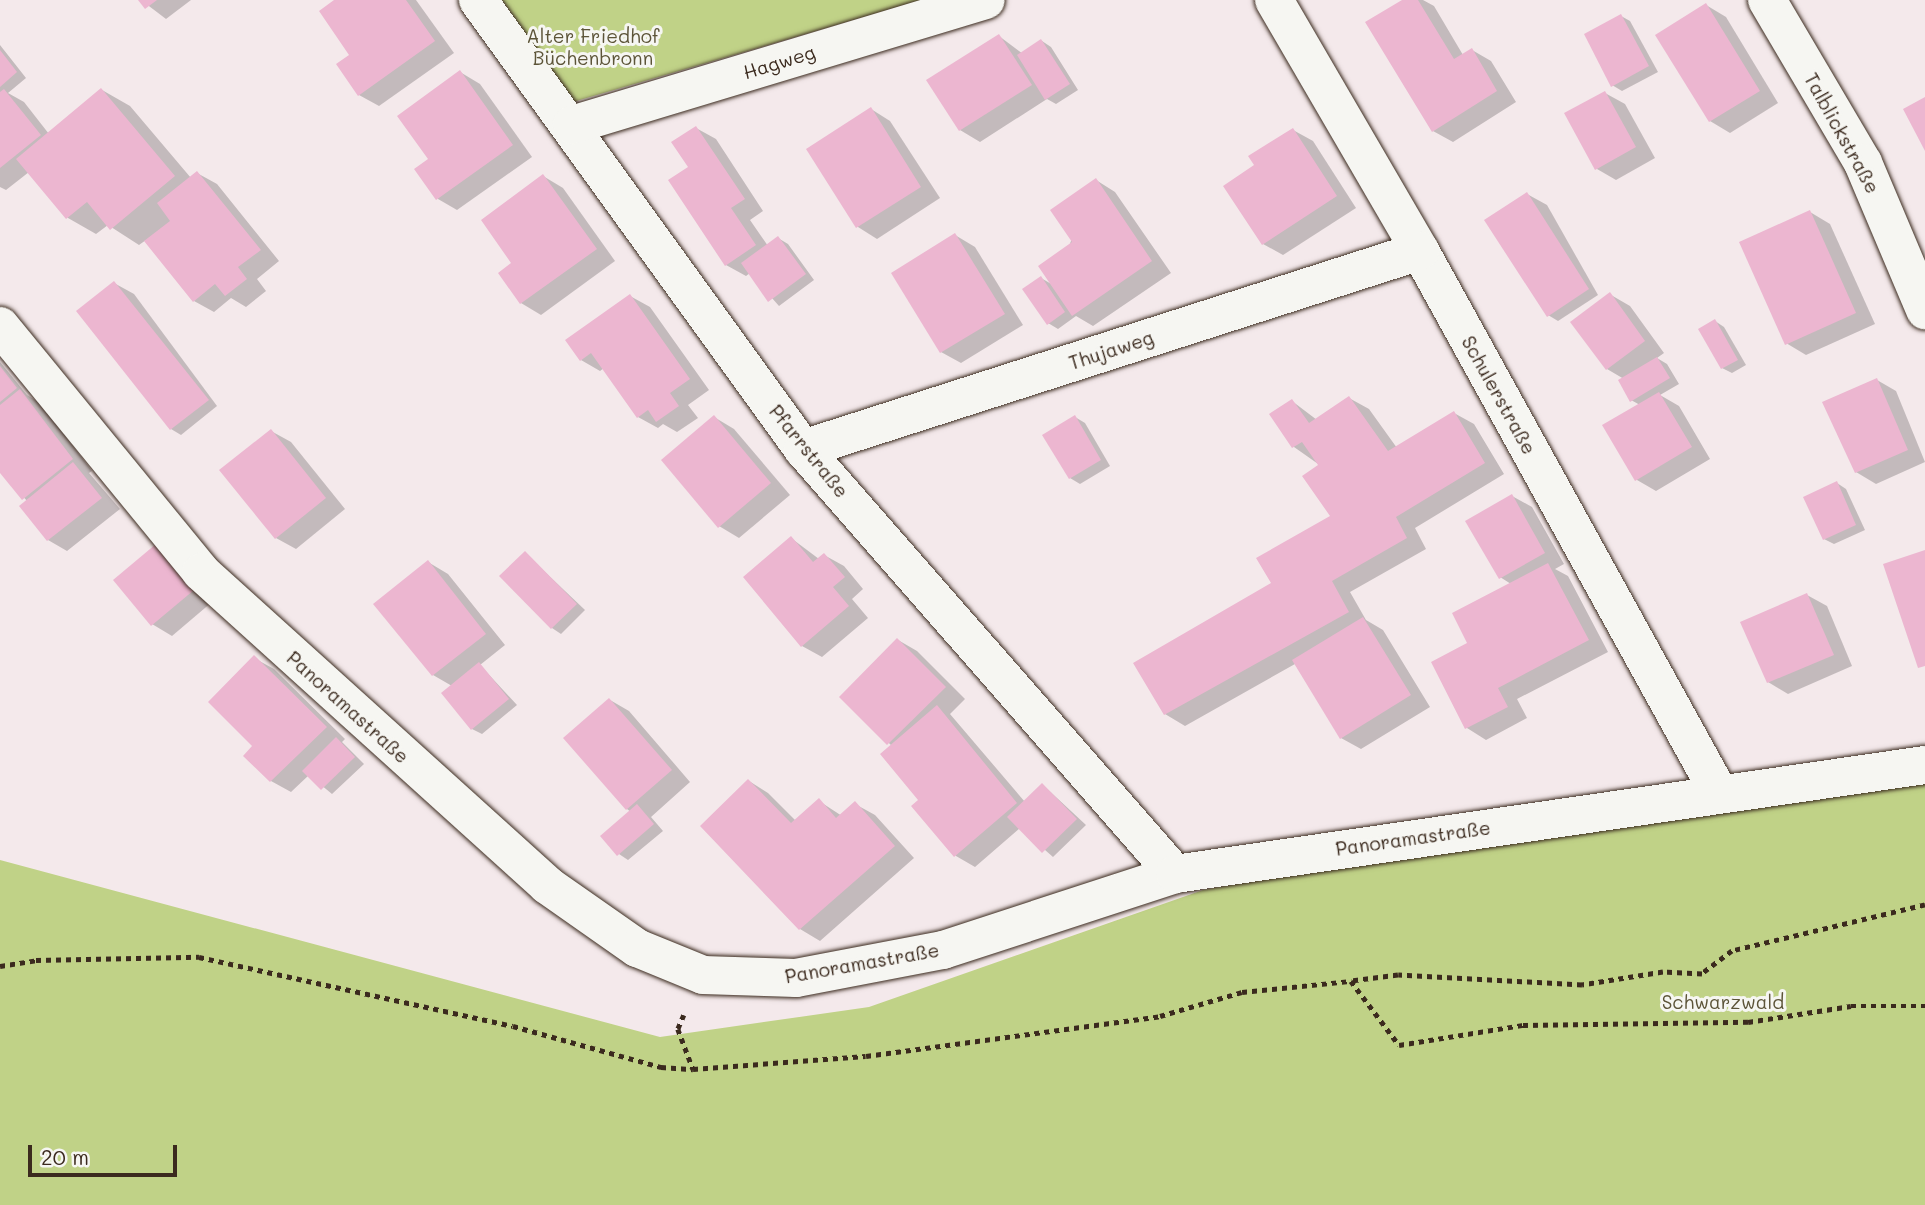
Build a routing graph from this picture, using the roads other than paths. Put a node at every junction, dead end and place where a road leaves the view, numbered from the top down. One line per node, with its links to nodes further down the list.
1 (478, 0): 5 (street, Pfarrstraße)
2 (986, 0): 5 (street, Hagweg)
3 (1275, 0): 6 (street, Schulerstraße)
4 (1767, 0): 7 (street, Talblickstraße)
5 (572, 125): 9 (street, Pfarrstraße)
6 (1420, 251): 9 (street, Thujaweg); 11 (street, Schulerstraße)
7 (1925, 310)
8 (0, 326): 12 (street, Panoramastraße)
9 (803, 450): 12 (street, Pfarrstraße)
10 (1925, 765): 11 (street, Panoramastraße)
11 (1719, 793): 12 (street, Panoramastraße)
12 (1175, 874)

